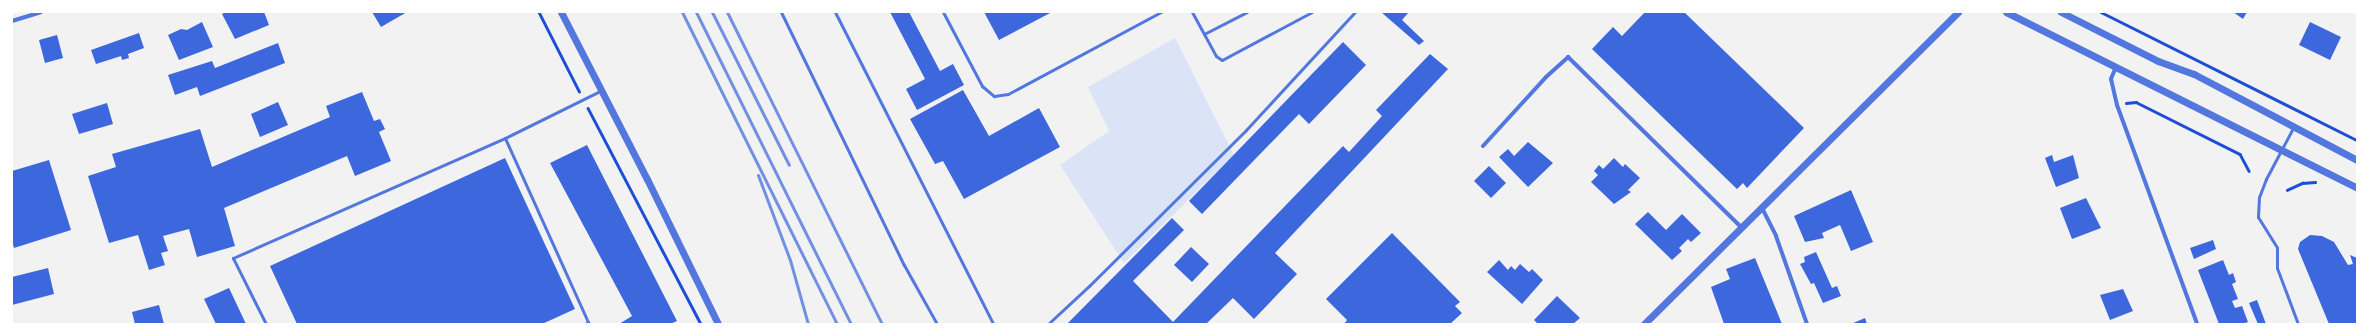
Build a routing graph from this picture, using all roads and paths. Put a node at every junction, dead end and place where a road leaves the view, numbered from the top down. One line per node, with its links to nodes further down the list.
1 (41, 12): 16 (street)
2 (539, 12): 20 (path)
3 (561, 12): 19 (street)
4 (781, 12): 38 (lane)
5 (835, 12): 39 (lane)
6 (943, 12): 7 (lane)
7 (1161, 12)
8 (1192, 12): 17 (lane)
9 (1247, 12): 17 (lane)
10 (1312, 12): 17 (lane)
11 (1355, 12): 40 (lane)
12 (1958, 12): 32 (street)
13 (2006, 12): 18 (street)
14 (2061, 12): 22 (street)
15 (2101, 12): 24 (path)
16 (12, 21)
17 (1204, 34)
18 (2116, 67): 26 (street); 43 (street)
19 (602, 90): 20 (lane); 34 (street)
20 (584, 99): 23 (lane); 37 (path)
21 (2126, 103): 28 (path)
22 (2293, 128): 26 (lane); 27 (street)
23 (505, 138): 35 (lane); 36 (lane)
24 (2357, 140)
25 (1483, 146): 33 (street)
26 (2281, 150): 30 (street); 44 (lane)
27 (2357, 160)
28 (2249, 171)
29 (2320, 184): 31 (path)
30 (2357, 188)
31 (2287, 190)
32 (1762, 208): 33 (street); 42 (street)
33 (1742, 228): 41 (street)
34 (716, 323)
35 (266, 324)
36 (585, 324)
37 (701, 324)
38 (937, 324)
39 (993, 324)
40 (1048, 324)
41 (1644, 324)
42 (1808, 324)
43 (2198, 324)
44 (2298, 324)

